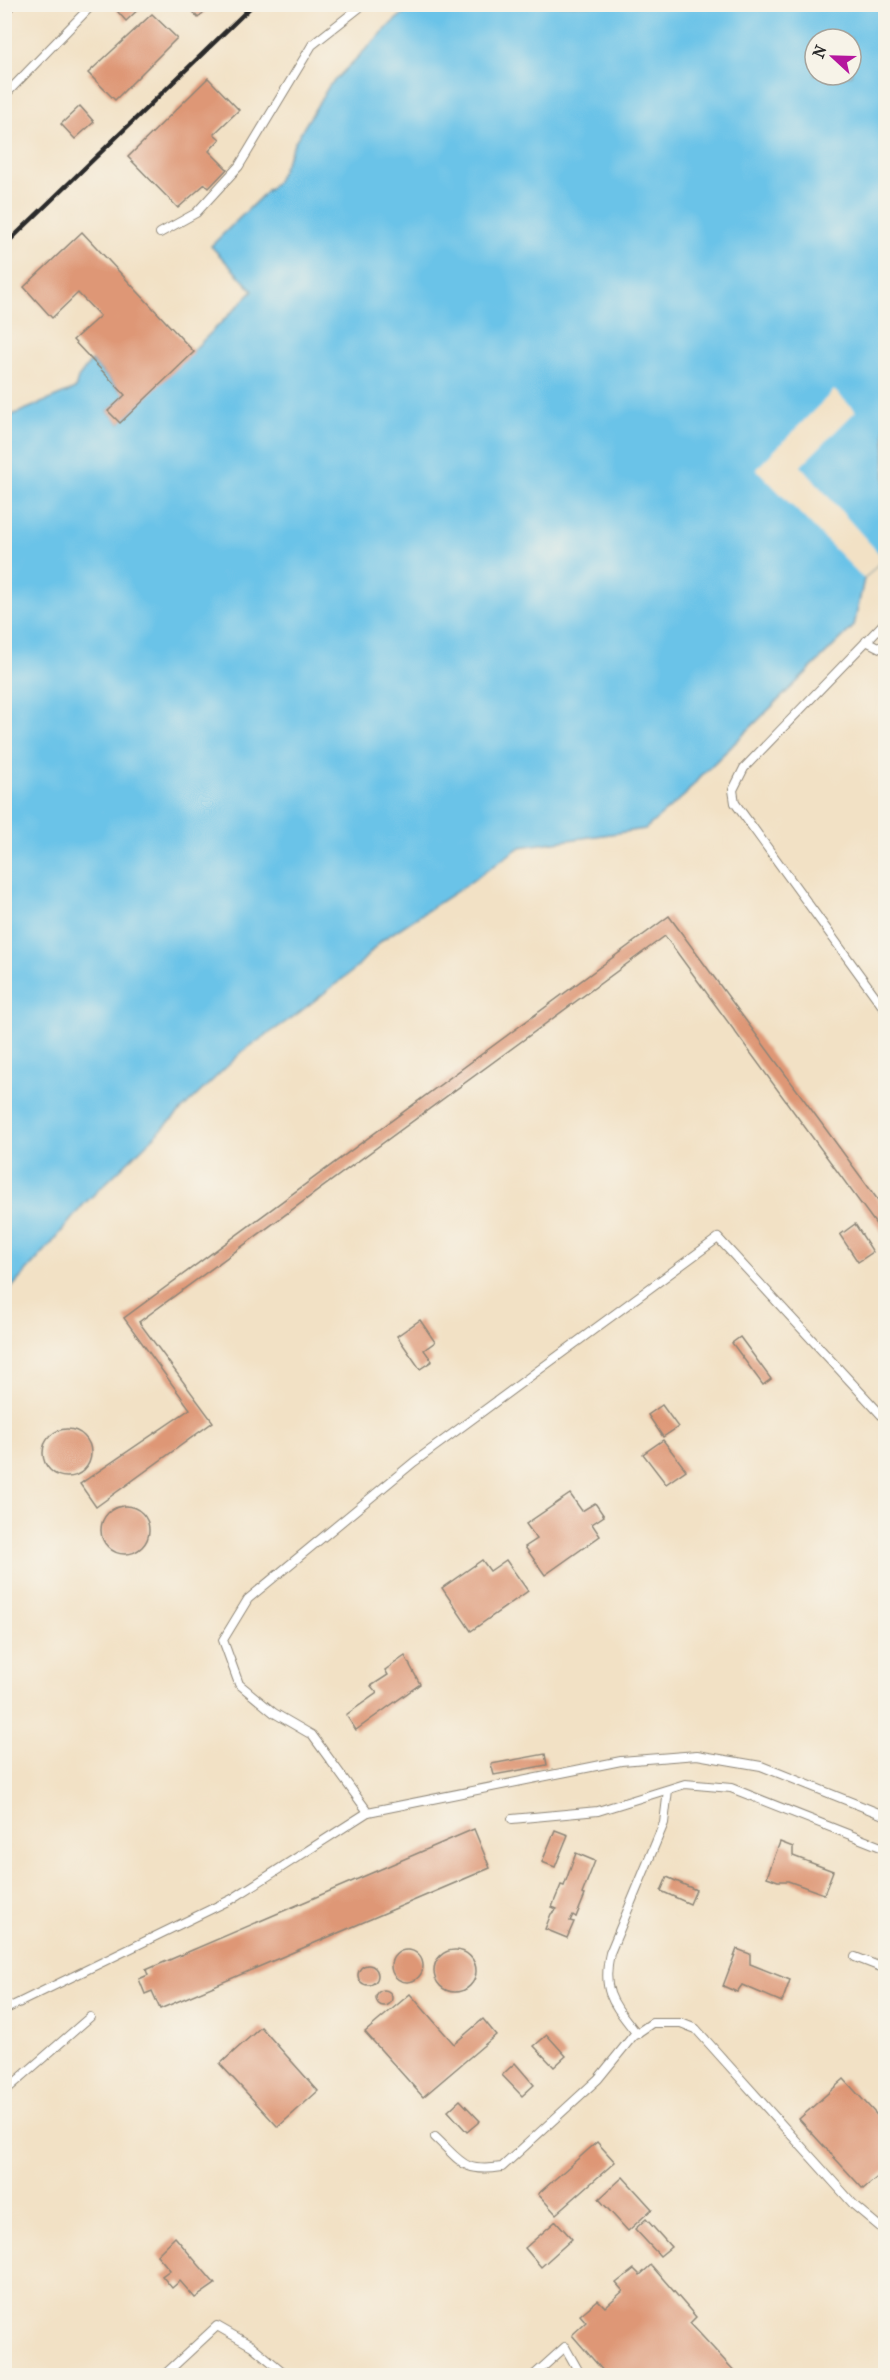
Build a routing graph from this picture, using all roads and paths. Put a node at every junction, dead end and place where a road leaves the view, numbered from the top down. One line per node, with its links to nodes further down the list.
1 (93, 4): 3 (lane)
2 (364, 4): 4 (lane)
3 (4, 96)
4 (160, 233)
5 (885, 621): 6 (lane)
6 (866, 641): 7 (lane); 8 (lane)
7 (885, 651)
8 (885, 1011)
9 (885, 1420): 11 (lane)
10 (668, 1790): 13 (lane); 14 (lane); 19 (lane)
11 (368, 1812): 12 (lane); 17 (lane)
12 (885, 1816)
13 (512, 1819)
14 (885, 1849)
15 (855, 1957): 16 (lane)
16 (885, 1969)
17 (4, 2010)
18 (90, 2017): 20 (lane)
19 (637, 2034): 21 (lane); 22 (lane)
20 (4, 2092)
21 (435, 2137)
22 (885, 2232)
23 (163, 2376): 24 (lane)
24 (288, 2376)
25 (533, 2376): 26 (lane)
26 (579, 2376)

